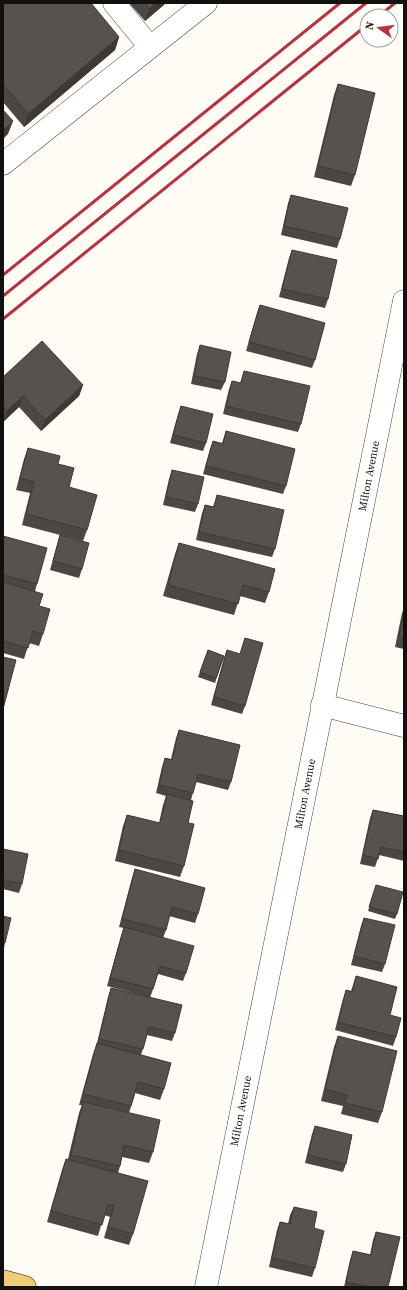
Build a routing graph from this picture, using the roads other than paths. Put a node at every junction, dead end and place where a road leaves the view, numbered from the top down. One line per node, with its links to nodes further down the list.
1 (114, 3): 3 (street)
2 (206, 3): 3 (street)
3 (150, 48): 4 (street)
4 (3, 164)
5 (404, 301): 6 (street, Milton Avenue)
6 (322, 705): 7 (street); 10 (street, Milton Avenue)
7 (404, 726)
8 (3, 1281): 9 (main road)
9 (25, 1287)
10 (206, 1287)

